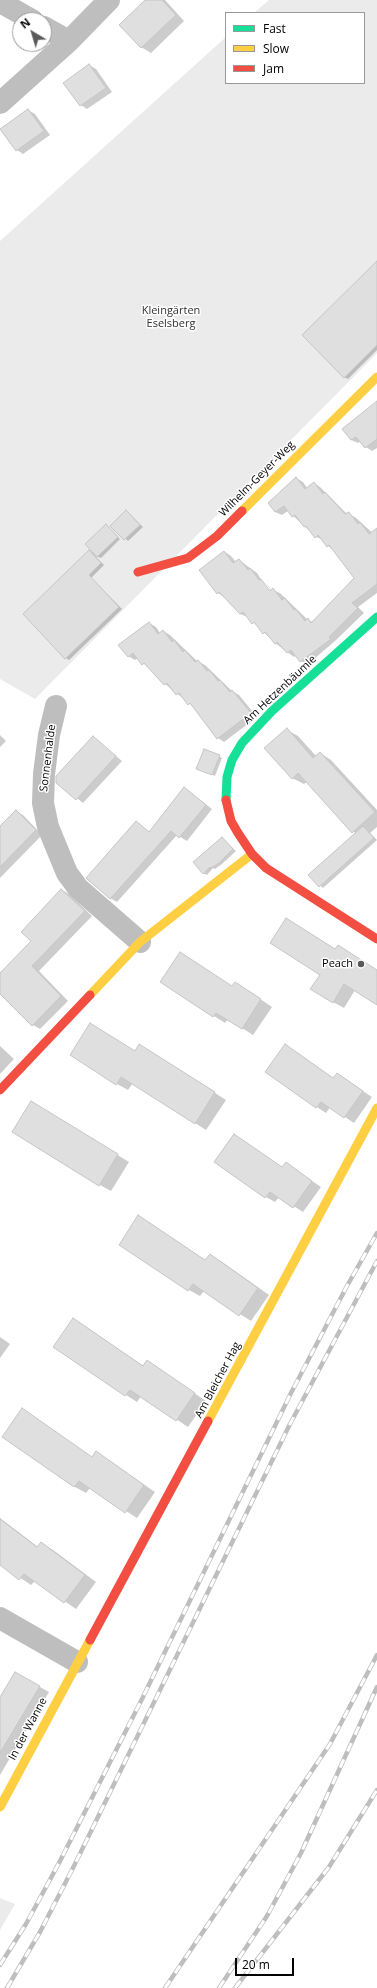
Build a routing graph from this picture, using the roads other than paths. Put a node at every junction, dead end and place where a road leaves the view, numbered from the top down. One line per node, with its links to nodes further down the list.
1 (109, 0): 5 (street)
2 (0, 2): 3 (street)
3 (18, 12)
4 (52, 31): 5 (street)
5 (69, 41): 6 (street)
6 (0, 103)
7 (377, 377): 8 (street, Wilhelm-Geyer-Weg)
8 (138, 572)
9 (377, 617): 11 (street, Am Hetzenbäumle)
10 (56, 706): 13 (street, Sonnenhalde)
11 (252, 854): 12 (street, Am Hetzenbäumle); 13 (street)
12 (377, 939)
13 (140, 942): 14 (street)
14 (0, 1090)
15 (377, 1108): 17 (street, Am Bleicher Hag)
16 (0, 1618): 17 (street)
17 (77, 1662): 18 (street, In der Wanne)
18 (0, 1807)

